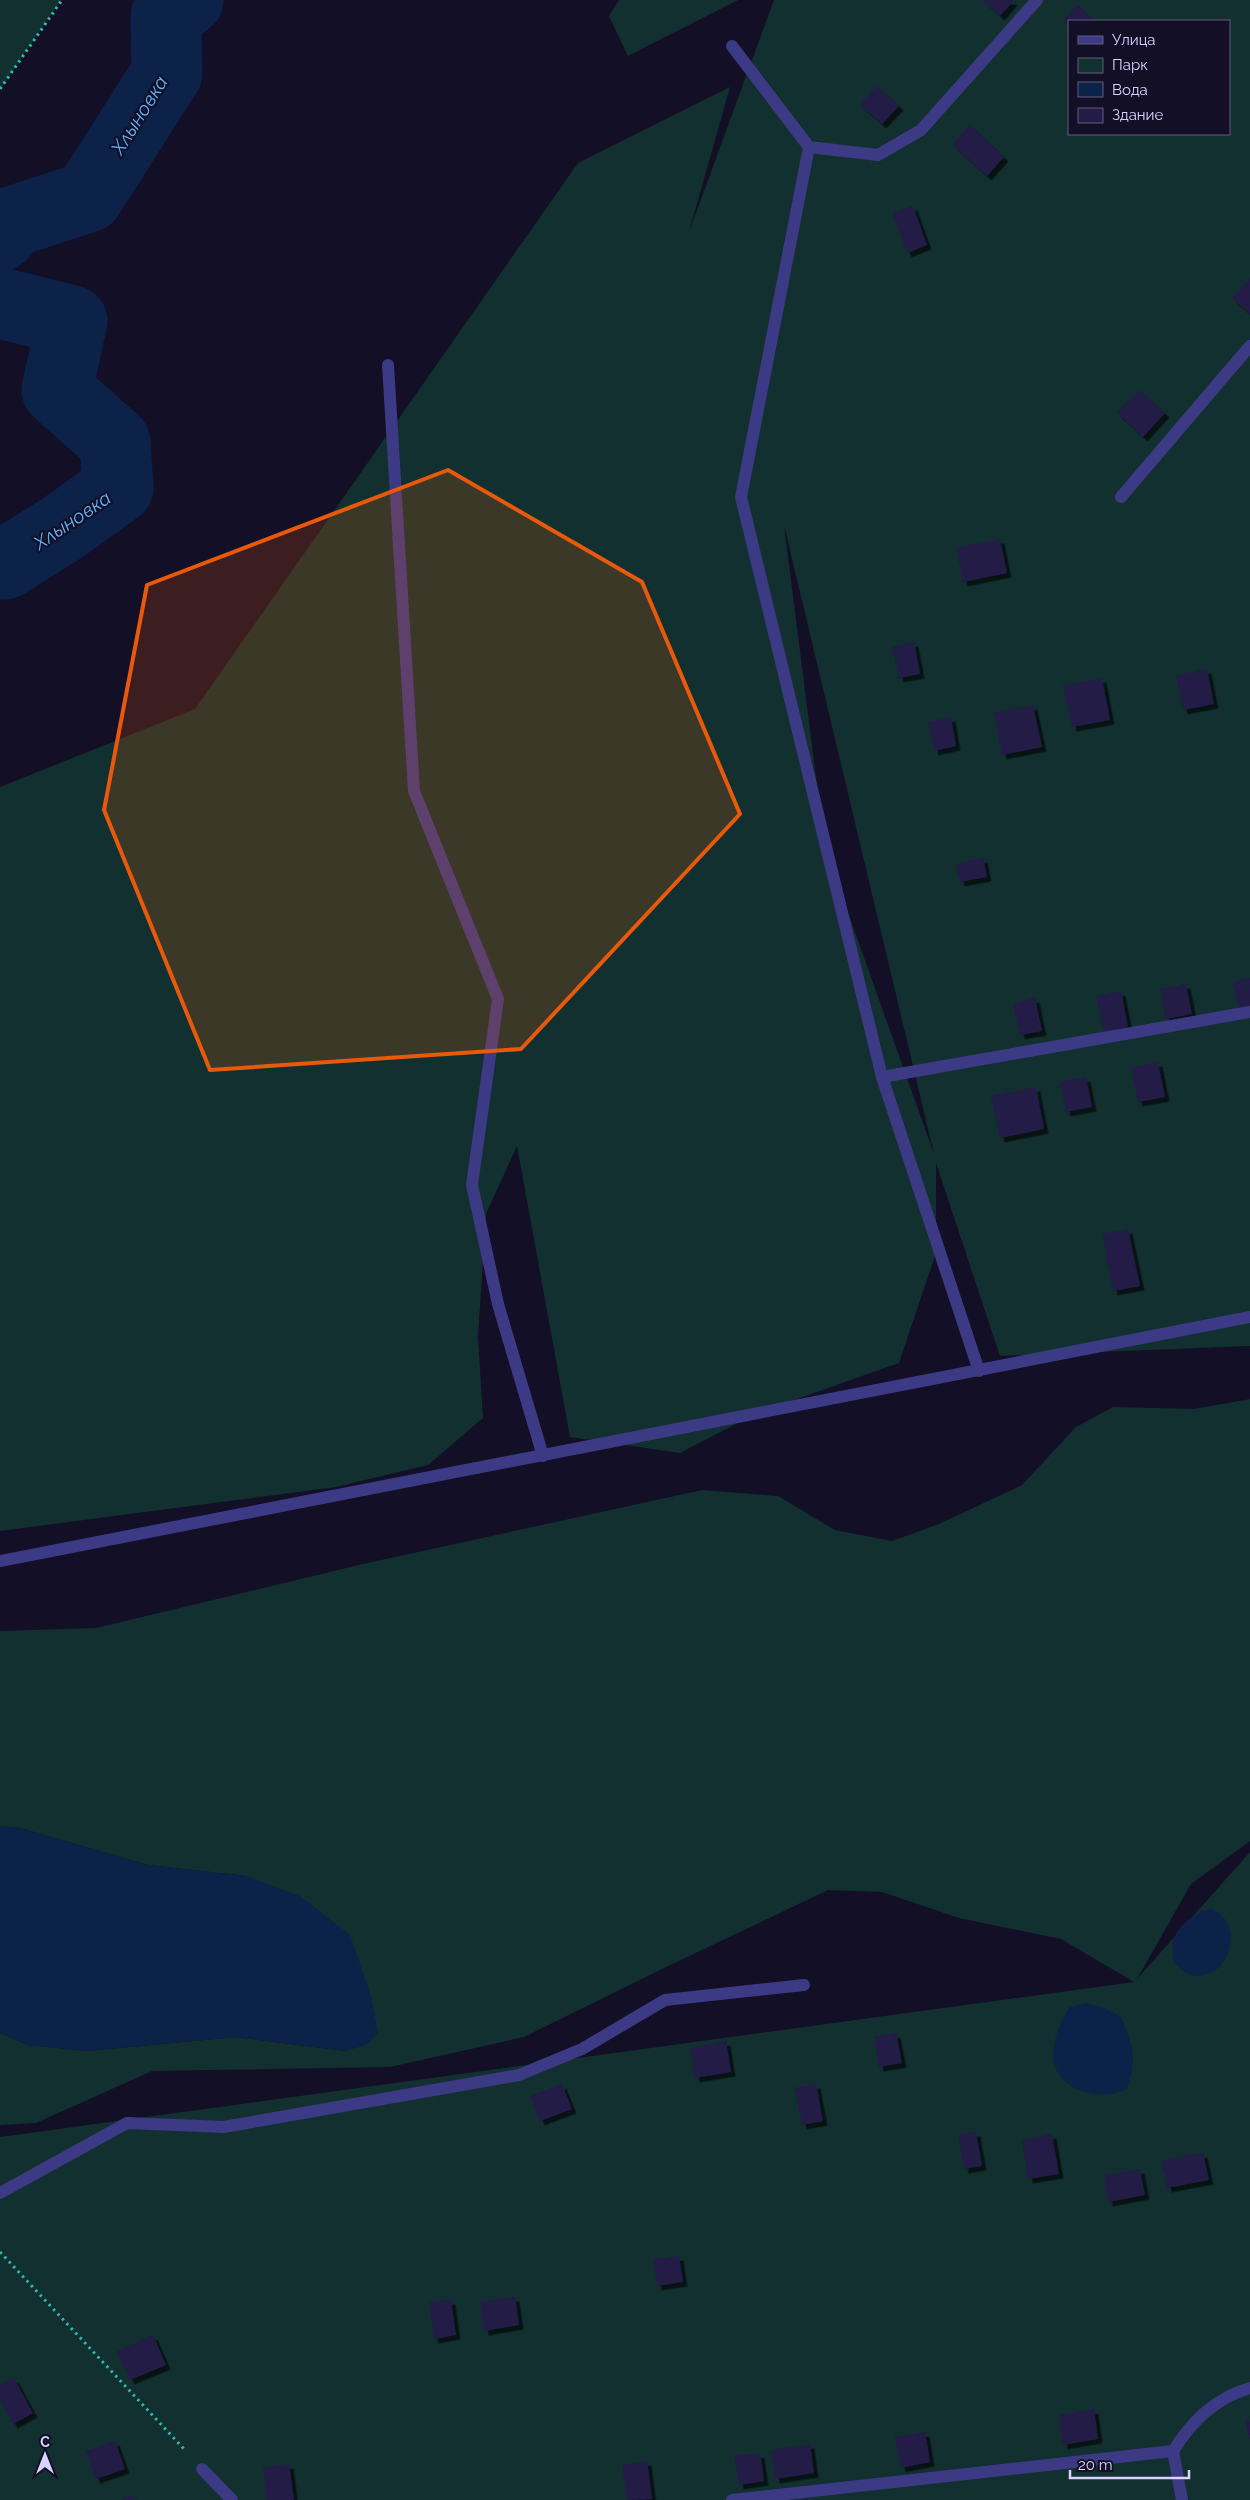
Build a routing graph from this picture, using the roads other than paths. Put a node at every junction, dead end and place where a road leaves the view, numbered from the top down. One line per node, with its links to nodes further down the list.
1 (1037, 0): 3 (street)
2 (732, 46): 3 (street)
3 (809, 147): 8 (street)
4 (1250, 346): 6 (street)
5 (388, 365): 11 (street)
6 (1121, 498)
7 (1250, 1012): 8 (street)
8 (882, 1078): 10 (street)
9 (1250, 1317): 10 (street)
10 (979, 1371): 11 (street)
11 (543, 1456): 12 (street)
12 (0, 1561)
13 (804, 1985): 14 (street)
14 (0, 2193)
15 (1250, 2388): 16 (street)
16 (1173, 2450): 19 (street); 20 (street)
17 (202, 2469): 18 (street)
18 (232, 2500)
19 (732, 2500)
20 (1182, 2500)

